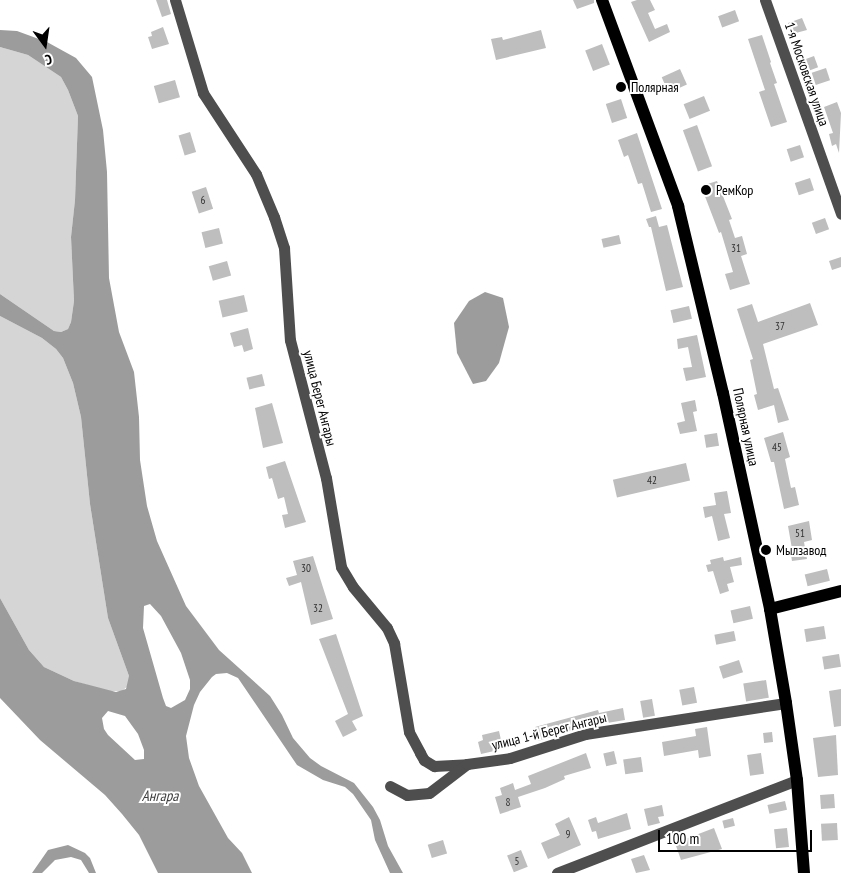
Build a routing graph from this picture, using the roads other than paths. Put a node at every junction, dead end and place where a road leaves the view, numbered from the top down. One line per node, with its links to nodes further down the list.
1 (175, 0): 8 (street, улица Берег Ангары)
2 (602, 0): 6 (main road, Полярная улица)
3 (766, 0): 4 (street, 1-я Московская улица)
4 (841, 214)
5 (841, 591): 6 (main road)
6 (770, 609): 7 (main road, Полярная улица)
7 (786, 702): 8 (street, улица 1-й Берег Ангары); 9 (main road, Полярная улица)
8 (467, 764): 10 (street, улица 1-й Берег Ангары)
9 (797, 780): 11 (street); 12 (main road, Полярная улица)
10 (390, 786)
11 (557, 873)
12 (804, 873)

